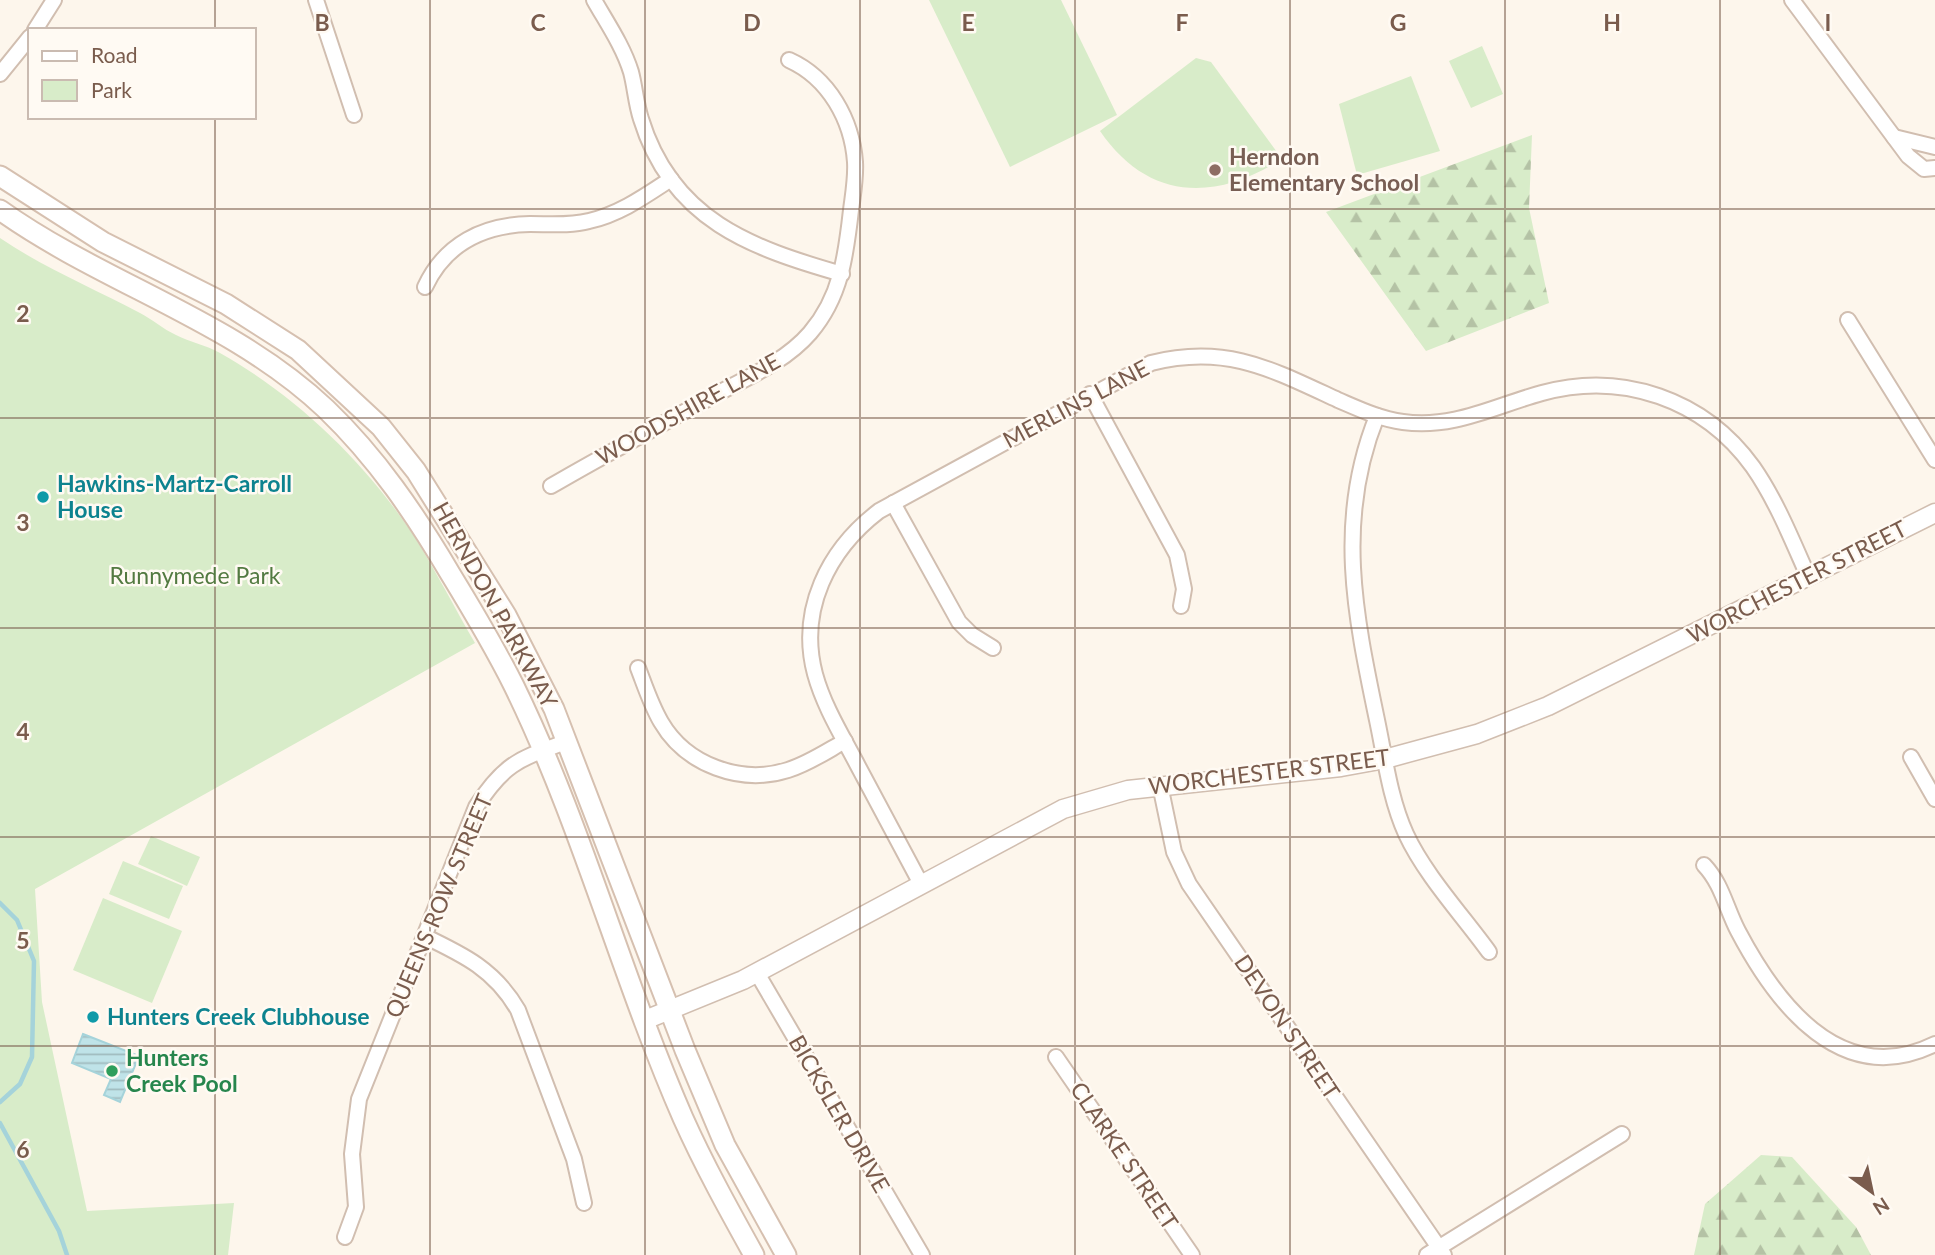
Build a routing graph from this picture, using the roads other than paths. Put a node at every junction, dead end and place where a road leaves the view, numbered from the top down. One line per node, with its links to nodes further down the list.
1 (54, 0): 5 (street)
2 (316, 0): 9 (street)
3 (594, 0): 14 (street)
4 (1792, 0): 10 (street)
5 (36, 28)
6 (28, 39): 8 (street)
7 (789, 60): 16 (street, WOODSHIRE LANE)
8 (0, 74)
9 (354, 115)
10 (1893, 137): 11 (street); 12 (street)
11 (1935, 147)
12 (1935, 168)
13 (0, 176): 29 (main road, HERNDON PARKWAY)
14 (671, 179): 16 (street); 17 (street)
15 (0, 210): 31 (main road, HERNDON PARKWAY)
16 (842, 274): 22 (street, WOODSHIRE LANE)
17 (425, 287)
18 (1848, 320): 21 (street)
19 (1090, 394): 20 (street, MERLINS LANE); 23 (street, MERLINS LANE); 26 (street)
20 (1377, 416): 25 (street, MERLINS LANE); 33 (street)
21 (1935, 460)
22 (551, 486)
23 (893, 503): 27 (street); 30 (street, MERLINS LANE)
24 (1935, 513): 25 (street, WORCHESTER STREET)
25 (1808, 576): 33 (street, WORCHESTER STREET)
26 (1181, 606)
27 (993, 649)
28 (638, 668): 30 (street)
29 (568, 741): 31 (street, QUEENS ROW STREET); 41 (main road, HERNDON PARKWAY)
30 (845, 741): 37 (street, MERLINS LANE)
31 (542, 751): 38 (street, QUEENS ROW STREET); 42 (main road, HERNDON PARKWAY)
32 (1911, 757): 35 (street)
33 (1385, 759): 34 (street, WORCHESTER STREET); 39 (street)
34 (1160, 785): 37 (street, WORCHESTER STREET); 48 (street, DEVON STREET)
35 (1935, 799)
36 (1704, 864): 43 (street)
37 (921, 884): 40 (street, WORCHESTER STREET)
38 (424, 936): 46 (street); 47 (street, QUEENS ROW STREET)
39 (1489, 953)
40 (757, 973): 41 (street, WORCHESTER STREET); 51 (street, BICKSLER DRIVE)
41 (670, 1011): 42 (street, WORCHESTER STREET); 50 (main road, HERNDON PARKWAY)
42 (645, 1020): 49 (main road, HERNDON PARKWAY)
43 (1935, 1044)
44 (1056, 1056): 52 (street, CLARKE STREET)
45 (1622, 1135): 48 (street)
46 (583, 1203)
47 (345, 1237)
48 (1437, 1253)
49 (754, 1255)
50 (786, 1255)
51 (922, 1255)
52 (1192, 1255)

